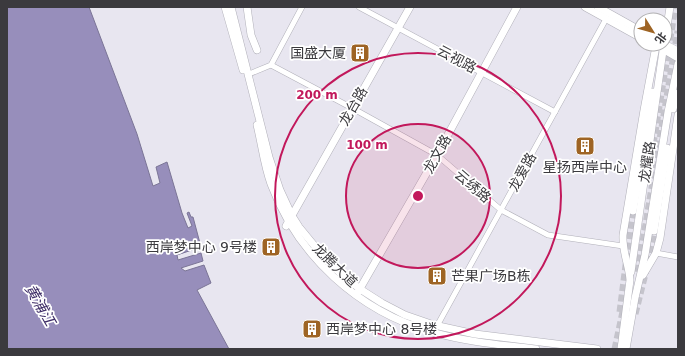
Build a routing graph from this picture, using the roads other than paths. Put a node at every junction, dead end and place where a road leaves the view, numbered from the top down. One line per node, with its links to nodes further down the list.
1 (225, 7): 22 (main road, 龙腾大道)
2 (231, 7): 22 (main road, 龙腾大道)
3 (248, 7): 14 (main road)
4 (302, 7): 20 (street)
5 (359, 7): 12 (street, 云视路)
6 (410, 7): 12 (main road, 龙台路)
7 (517, 7): 21 (main road, 龙文路)
8 (585, 7): 10 (main road)
9 (598, 7): 11 (main road)
10 (606, 19): 13 (main road); 27 (street, 龙爱路)
11 (633, 27)
12 (398, 28): 21 (street, 云视路); 26 (main road, 龙台路)
13 (633, 34)
14 (257, 50)
15 (654, 52): 18 (main road, 龙耀路)
16 (663, 52): 17 (main road, 龙耀路)
17 (662, 59): 24 (main road); 37 (main road, 龙耀路)
18 (653, 61): 24 (main road); 34 (main road, 龙耀路)
19 (678, 64): 23 (main road, 龙耀路)
20 (270, 65): 22 (street); 26 (street, 云绣路)
21 (482, 72): 27 (street, 云视路); 29 (main road, 龙文路)
22 (247, 75): 32 (main road, 龙腾大道)
23 (676, 78): 28 (main road); 39 (main road, 龙耀路)
24 (653, 90): 31 (main road)
25 (678, 93): 28 (main road)
26 (352, 108): 29 (street, 云绣路); 32 (main road, 龙台路)
27 (555, 112): 30 (street, 龙爱路)
28 (676, 112): 33 (main road); 35 (main road, 龙耀路)
29 (437, 155): 30 (street, 云绣路); 38 (main road, 龙文路)
30 (501, 210): 34 (street, 云绣路); 40 (street, 龙爱路)
31 (633, 211)
32 (289, 221): 38 (main road, 龙腾大道)
33 (654, 231)
34 (623, 246): 37 (main road, 龙耀路)
35 (656, 253): 36 (street); 39 (main road, 龙耀路)
36 (678, 257)
37 (630, 280): 43 (main road, 龙耀路)
38 (356, 294): 40 (main road, 龙腾大道); 41 (main road, 龙腾大道)
39 (635, 298): 44 (main road, 龙耀路)
40 (437, 326): 42 (main road, 龙腾大道)
41 (536, 349)
42 (597, 349)
43 (621, 349)
44 (626, 349)

